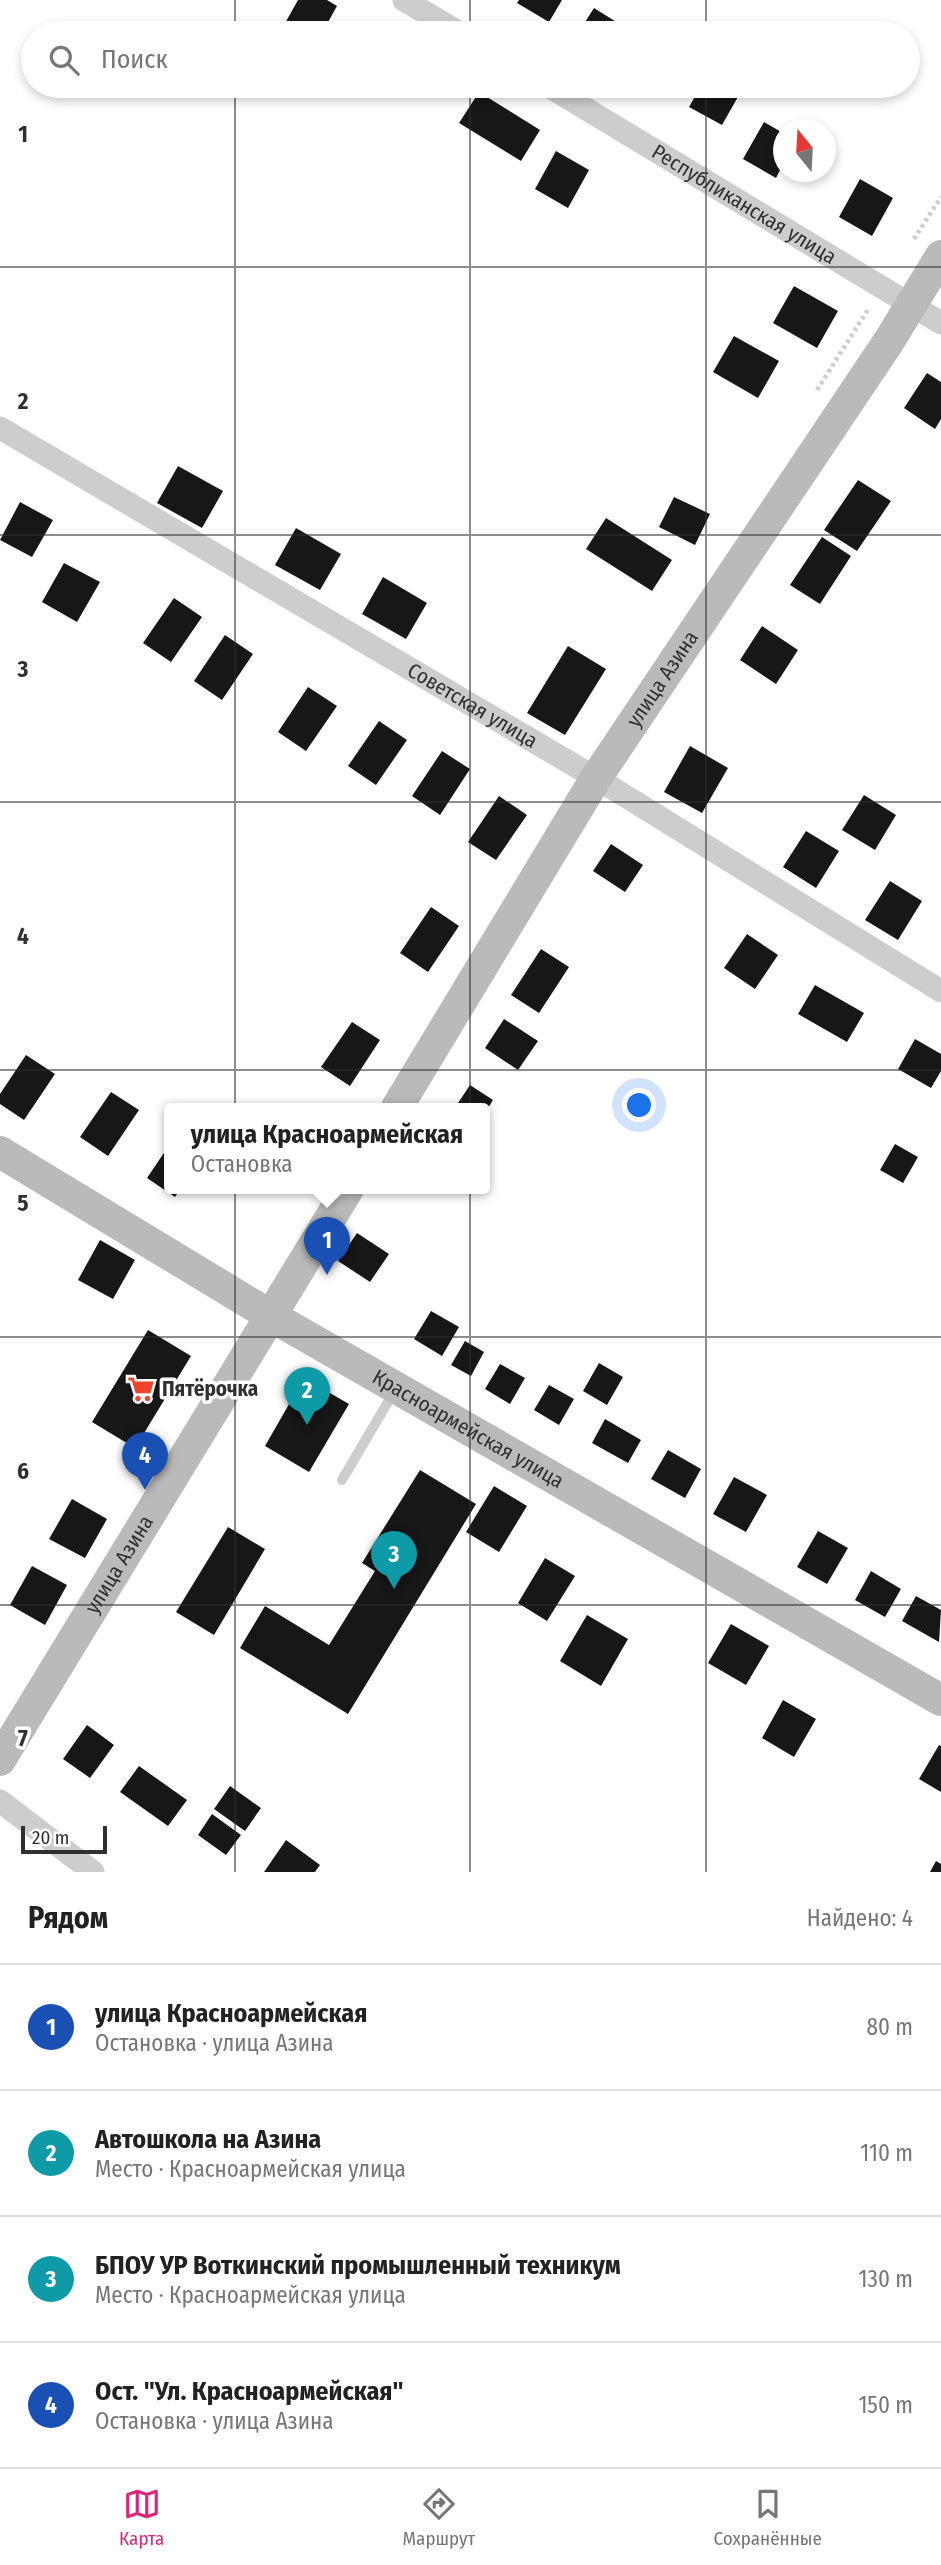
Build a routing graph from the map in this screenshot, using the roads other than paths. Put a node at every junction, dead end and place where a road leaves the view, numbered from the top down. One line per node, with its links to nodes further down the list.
1 (404, 0): 2 (street)
2 (440, 21)
3 (568, 98): 5 (street, Республиканская улица)
4 (941, 256): 5 (main road, улица Азина)
5 (911, 303): 6 (street, Республиканская улица); 8 (main road, улица Азина)
6 (941, 323)
7 (0, 428): 8 (street, Советская улица)
8 (596, 778): 9 (street, Советская улица); 10 (main road, улица Азина)
9 (941, 991)
10 (400, 1103)
11 (0, 1152): 13 (main road, Красноармейская улица)
12 (345, 1194): 13 (main road, улица Азина)
13 (271, 1316): 14 (main road, Красноармейская улица); 17 (main road, улица Азина)
14 (396, 1387): 15 (lane); 16 (main road, Красноармейская улица)
15 (342, 1480)
16 (941, 1700)
17 (0, 1760)
18 (0, 1801): 19 (street)
19 (93, 1872)

